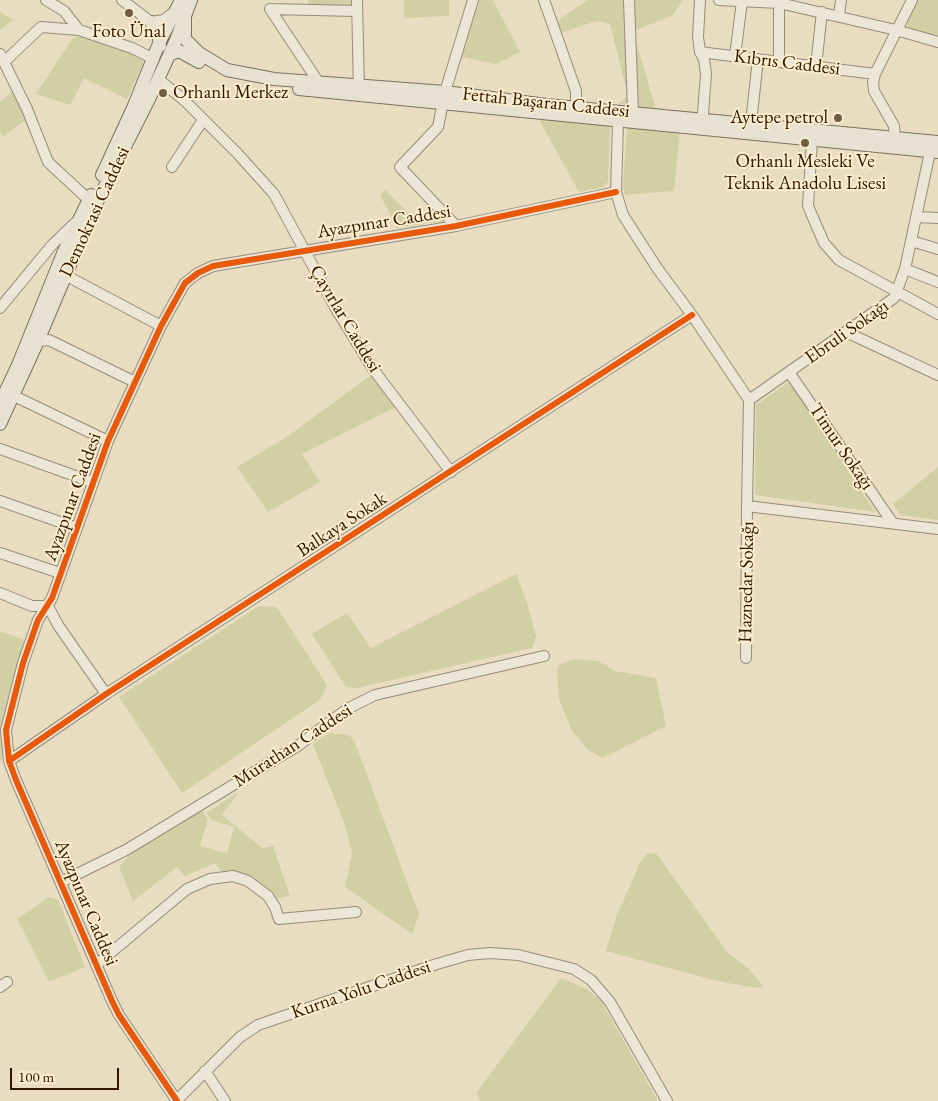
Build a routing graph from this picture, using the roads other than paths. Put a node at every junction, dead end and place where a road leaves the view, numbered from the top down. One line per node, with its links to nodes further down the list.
1 (46, 0): 19 (street)
2 (122, 0): 18 (street)
3 (191, 0): 14 (main road, Demokrasi Caddesi)
4 (357, 0): 15 (street)
5 (473, 0): 37 (street)
6 (544, 0): 38 (street)
7 (629, 0): 39 (street)
8 (700, 0): 24 (street)
9 (719, 0): 12 (street)
10 (841, 0): 17 (street)
11 (912, 0): 20 (street)
12 (742, 1): 13 (street); 27 (street)
13 (779, 3): 16 (street); 31 (street)
14 (181, 10): 18 (street); 21 (main road); 22 (main road, Demokrasi Caddesi); 35 (main road, Fettah Başaran Caddesi)
15 (358, 11): 35 (street); 36 (street)
16 (822, 12): 17 (street); 32 (street)
17 (839, 16): 20 (street)
18 (150, 22): 22 (main road)
19 (79, 30): 28 (street); 29 (street)
20 (896, 30): 23 (street); 34 (street)
21 (176, 40): 25 (main road, Demokrasi Caddesi); 26 (main road, Fettah Başaran Caddesi)
22 (160, 41): 29 (main road, Demokrasi Caddesi); 33 (main road)
23 (938, 42)
24 (700, 52): 27 (street, Kıbrıs Caddesi); 43 (street)
25 (169, 55): 26 (main road); 33 (main road, Demokrasi Caddesi)
26 (188, 55): 36 (main road, Fettah Başaran Caddesi)
27 (735, 56): 30 (street, Kıbrıs Caddesi)
28 (2, 58): 49 (street)
29 (154, 59): 49 (main road, Demokrasi Caddesi)
30 (758, 59): 31 (street, Kıbrıs Caddesi); 42 (street)
31 (779, 62): 32 (street, Kıbrıs Caddesi)
32 (816, 66): 34 (street, Kıbrıs Caddesi)
33 (161, 74): 40 (street, Çayırlar Caddesi); 58 (main road, Demokrasi Caddesi)
34 (875, 74): 44 (street)
35 (319, 82): 36 (main road, Fettah Başaran Caddesi)
36 (359, 90): 37 (main road, Fettah Başaran Caddesi)
37 (444, 97): 38 (main road, Fettah Başaran Caddesi); 41 (main road, Fettah Başaran Caddesi); 53 (street)
38 (576, 107): 39 (main road, Fettah Başaran Caddesi)
39 (633, 112): 43 (main road, Fettah Başaran Caddesi)
40 (204, 120): 47 (street); 56 (street, Çayırlar Caddesi)
41 (618, 122): 43 (main road, Fettah Başaran Caddesi); 48 (street)
42 (751, 123): 43 (main road, Fettah Başaran Caddesi); 44 (main road, Fettah Başaran Caddesi)
43 (702, 125): 45 (main road, Fettah Başaran Caddesi)
44 (896, 138): 46 (main road, Fettah Başaran Caddesi)
45 (812, 141): 46 (main road, Fettah Başaran Caddesi); 60 (street)
46 (935, 149): 50 (street, Ebruli Sokağı)
47 (172, 167)
48 (616, 192): 53 (street, Ayazpınar Caddesi); 63 (street)
49 (89, 200): 52 (main road, Demokrasi Caddesi)
50 (916, 217): 51 (street); 54 (street, Ebruli Sokağı)
51 (938, 218)
52 (78, 220): 61 (street); 72 (main road, Demokrasi Caddesi)
53 (456, 226): 56 (street, Ayazpınar Caddesi)
54 (911, 241): 55 (street); 57 (street, Ebruli Sokağı)
55 (938, 249)
56 (305, 251): 64 (street, Ayazpınar Caddesi); 76 (street, Çayırlar Caddesi)
57 (905, 269): 59 (street); 60 (street, Ebruli Sokağı)
58 (65, 275): 64 (street); 66 (main road, Demokrasi Caddesi)
59 (938, 282)
60 (898, 292): 62 (street); 65 (street, Ebruli Sokağı)
61 (2, 302)
62 (938, 314)
63 (692, 315): 71 (street); 76 (street, Balkaya Sokak)
64 (162, 326): 69 (street, Ayazpınar Caddesi)
65 (846, 332): 67 (street, Ebruli Sokağı); 68 (street)
66 (38, 341): 69 (street); 70 (main road, Demokrasi Caddesi)
67 (789, 372): 71 (street, Ebruli Sokağı); 80 (street, Timur Sokağı)
68 (938, 375)
69 (135, 382): 74 (street, Ayazpınar Caddesi)
70 (14, 396): 73 (main road, Demokrasi Caddesi); 74 (street)
71 (749, 400): 79 (street, Haznedar Sokağı)
72 (0, 403)
73 (0, 424)
74 (108, 441): 77 (street, Ayazpınar Caddesi)
75 (0, 449): 77 (street)
76 (451, 472): 89 (street, Balkaya Sokak)
77 (92, 482): 81 (street, Ayazpınar Caddesi)
78 (0, 501): 81 (street)
79 (748, 506): 80 (street); 88 (street, Haznedar Sokağı)
80 (892, 522): 82 (street)
81 (77, 528): 84 (street, Ayazpınar Caddesi)
82 (938, 528)
83 (0, 553): 84 (street)
84 (60, 574): 86 (street, Ayazpınar Caddesi)
85 (0, 593): 86 (street)
86 (48, 606): 89 (street); 90 (street, Ayazpınar Caddesi)
87 (544, 656): 91 (street, Murathan Caddesi)
88 (746, 658)
89 (106, 694): 90 (street, Balkaya Sokak)
90 (9, 761): 91 (street, Ayazpınar Caddesi)
91 (61, 882): 93 (street, Ayazpınar Caddesi)
92 (356, 912): 93 (street)
93 (96, 965): 95 (street, Ayazpınar Caddesi)
94 (205, 1071): 95 (street, Kurna Yolu Caddesi); 96 (street); 97 (street, Kurna Yolu Caddesi)
95 (176, 1101)
96 (225, 1101)
97 (667, 1101)

